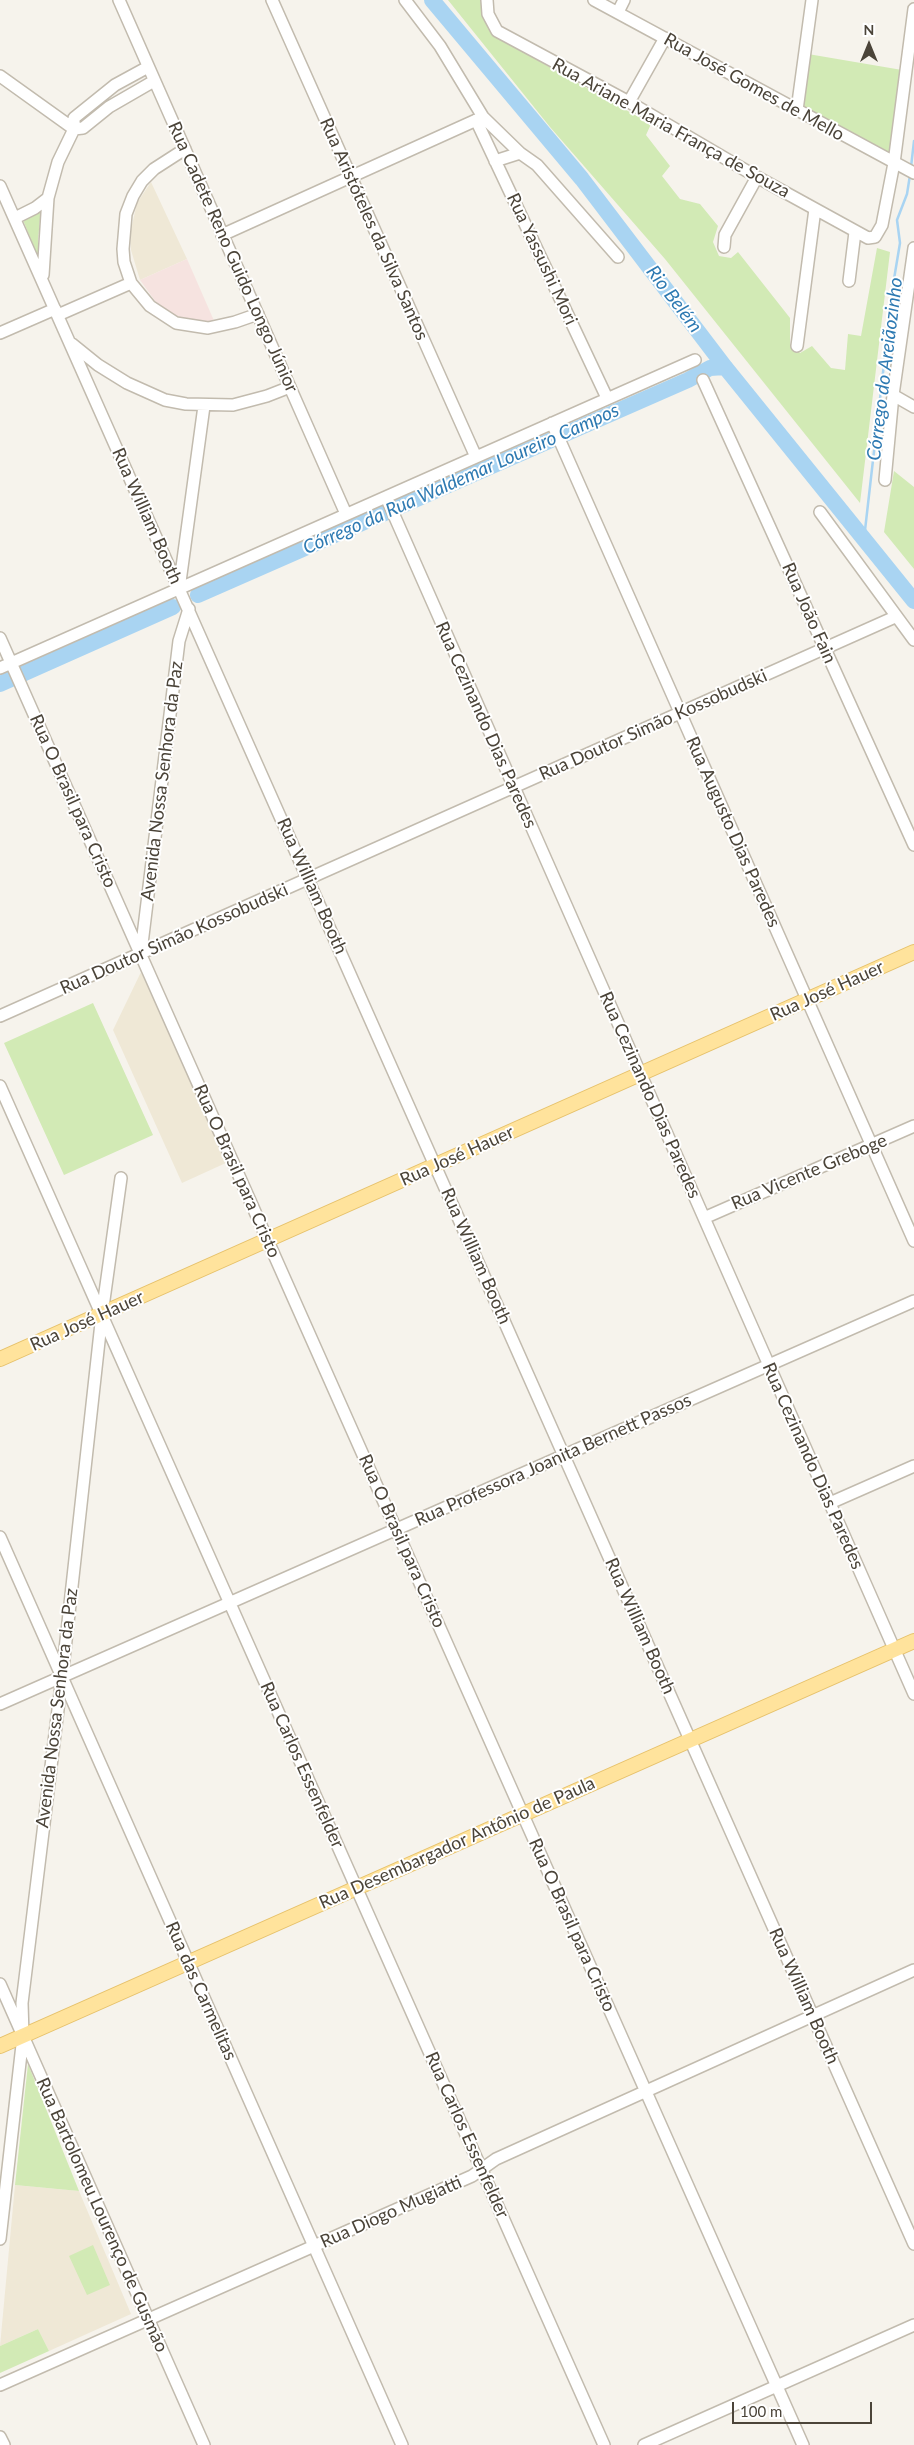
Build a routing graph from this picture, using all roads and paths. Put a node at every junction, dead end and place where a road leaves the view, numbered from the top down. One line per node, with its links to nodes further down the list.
1 (119, 0): 11 (street, Rua Cadete Reno Guido Longo Júnior)
2 (272, 0): 25 (street, Rua Aristóteles da Silva Santos)
3 (405, 0): 18 (street)
4 (487, 0): 15 (street, Rua Ariane Maria França de Souza)
5 (594, 0): 9 (street, Rua José Gomes de Mello)
6 (624, 0): 9 (street)
7 (812, 0): 17 (street)
8 (914, 9): 23 (street)
9 (618, 12): 10 (street, Rua José Gomes de Mello)
10 (665, 38): 15 (street); 17 (street, Rua José Gomes de Mello)
11 (148, 67): 13 (street, Rua Cadete Reno Guido Longo Júnior); 14 (street)
12 (0, 76): 19 (street)
13 (154, 81): 16 (street); 20 (street, Rua Cadete Reno Guido Longo Júnior)
14 (100, 95): 16 (street); 19 (street)
15 (629, 102): 26 (street, Rua Ariane Maria França de Souza)
16 (109, 106): 19 (street)
17 (797, 110): 23 (street, Rua José Gomes de Mello)
18 (479, 118): 21 (street); 22 (street, Rua Yassushi Mori); 25 (street)
19 (74, 129): 28 (street)
20 (185, 149): 32 (street, Rua Cadete Reno Guido Longo Júnior); 38 (street)
21 (520, 153): 22 (street); 35 (street)
22 (495, 161): 48 (street, Rua Yassushi Mori)
23 (894, 164): 24 (street, Rua José Gomes de Mello); 31 (street, Rua Ariane Maria França de Souza)
24 (914, 174)
25 (351, 177): 32 (street); 52 (street, Rua Aristóteles da Silva Santos)
26 (757, 177): 29 (street, Rua Ariane Maria França de Souza); 33 (street)
27 (0, 186): 30 (street, Rua William Booth)
28 (48, 198): 30 (street); 37 (street)
29 (815, 209): 31 (street, Rua Ariane Maria França de Souza); 43 (street)
30 (14, 218): 37 (street, Rua William Booth)
31 (856, 232): 36 (street)
32 (222, 234): 40 (street, Rua Cadete Reno Guido Longo Júnior)
33 (724, 247)
34 (914, 251): 47 (street)
35 (618, 257)
36 (849, 281)
37 (43, 282): 39 (street, Rua William Booth)
38 (131, 283): 39 (street); 40 (street)
39 (56, 312): 41 (street); 42 (street, Rua William Booth)
40 (258, 314): 46 (street, Rua Cadete Reno Guido Longo Júnior)
41 (0, 333)
42 (70, 342): 49 (street); 57 (street, Rua William Booth)
43 (797, 346)
44 (695, 360): 48 (street)
45 (703, 380): 62 (street, Rua João Fain)
46 (290, 387): 49 (street); 56 (street, Rua Cadete Reno Guido Longo Júnior)
47 (893, 395): 50 (street); 53 (street)
48 (608, 398): 51 (street)
49 (204, 406): 57 (street)
50 (914, 407)
51 (553, 427): 52 (street); 65 (street, Rua Augusto Dias Paredes)
52 (476, 457): 54 (street)
53 (885, 480)
54 (388, 501): 56 (street); 66 (street, Rua Cezinando Dias Paredes)
55 (820, 512): 59 (street)
56 (346, 514): 57 (street)
57 (179, 589): 58 (street, Rua William Booth); 64 (street)
58 (189, 610): 68 (street, Rua William Booth); 70 (street, Avenida Nossa Senhora da Paz)
59 (895, 617): 61 (street); 62 (street, Rua Doutor Simão Kossobudski)
60 (0, 638): 64 (street, Rua O Brasil para Cristo)
61 (914, 640)
62 (825, 648): 65 (street, Rua Doutor Simão Kossobudski); 67 (street, Rua João Fain)
63 (0, 668): 64 (street)
64 (15, 672): 70 (street, Rua O Brasil para Cristo)
65 (680, 713): 66 (street, Rua Doutor Simão Kossobudski); 71 (street, Rua Augusto Dias Paredes)
66 (514, 787): 68 (street, Rua Doutor Simão Kossobudski); 73 (street, Rua Cezinando Dias Paredes)
67 (914, 845)
68 (309, 878): 70 (street, Rua Doutor Simão Kossobudski); 77 (street, Rua William Booth)
69 (914, 952): 71 (main road, Rua José Hauer)
70 (140, 954): 72 (street, Rua Doutor Simão Kossobudski); 80 (street, Rua O Brasil para Cristo)
71 (807, 1000): 73 (main road, Rua José Hauer); 76 (street, Rua Augusto Dias Paredes)
72 (0, 1016)
73 (640, 1074): 77 (main road, Rua José Hauer); 79 (street, Rua Cezinando Dias Paredes)
74 (0, 1086): 83 (street, Rua Carlos Essenfelder)
75 (914, 1126): 76 (street, Rua Vicente Greboge)
76 (871, 1145): 79 (street, Rua Vicente Greboge); 81 (street, Rua Augusto Dias Paredes)
77 (436, 1165): 80 (main road, Rua José Hauer); 86 (street, Rua William Booth)
78 (121, 1178): 83 (street, Avenida Nossa Senhora da Paz)
79 (704, 1218): 85 (street, Rua Cezinando Dias Paredes)
80 (268, 1240): 83 (main road, Rua José Hauer); 89 (street, Rua O Brasil para Cristo)
81 (914, 1241)
82 (914, 1300): 85 (street, Rua Professora Joanita Bernett Passos)
83 (102, 1314): 84 (main road, Rua José Hauer); 91 (street, Rua Carlos Essenfelder); 94 (street, Avenida Nossa Senhora da Paz)
84 (0, 1359)
85 (769, 1365): 86 (street, Rua Professora Joanita Bernett Passos); 88 (street, Rua Cezinando Dias Paredes)
86 (564, 1455): 89 (street, Rua Professora Joanita Bernett Passos); 97 (street, Rua William Booth)
87 (914, 1466): 88 (street)
88 (830, 1503): 93 (street, Rua Cezinando Dias Paredes)
89 (396, 1529): 91 (street, Rua Professora Joanita Bernett Passos); 98 (street, Rua O Brasil para Cristo)
90 (0, 1537): 94 (street, Rua das Carmelitas)
91 (230, 1602): 94 (street, Rua Professora Joanita Bernett Passos); 99 (street, Rua Carlos Essenfelder)
92 (914, 1641): 93 (main road, Rua Desembargador Antônio de Paula)
93 (894, 1650): 95 (street, Rua Cezinando Dias Paredes); 97 (main road, Rua Desembargador Antônio de Paula)
94 (62, 1677): 96 (street, Rua Professora Joanita Bernett Passos); 100 (street, Rua das Carmelitas); 104 (street, Avenida Nossa Senhora da Paz)
95 (914, 1694)
96 (0, 1704)
97 (691, 1740): 98 (main road, Rua Desembargador Antônio de Paula); 103 (street, Rua William Booth)
98 (523, 1814): 99 (main road, Rua Desembargador Antônio de Paula); 106 (street, Rua O Brasil para Cristo)
99 (357, 1888): 100 (main road, Rua Desembargador Antônio de Paula); 107 (street, Rua Carlos Essenfelder)
100 (188, 1962): 104 (main road, Rua Desembargador Antônio de Paula); 110 (street, Rua das Carmelitas)
101 (914, 1970): 103 (street, Rua Diogo Mugiatti)
102 (0, 1984): 104 (street, Rua Bartolomeu Lourenço de Gusmão)
103 (813, 2016): 106 (street, Rua Diogo Mugiatti); 109 (street, Rua William Booth)
104 (23, 2036): 105 (main road, Rua Desembargador Antônio de Paula); 108 (street, Avenida Nossa Senhora da Paz); 111 (street, Rua Bartolomeu Lourenço de Gusmão)
105 (0, 2046)
106 (646, 2091): 107 (street, Rua Diogo Mugiatti); 114 (street, Rua O Brasil para Cristo)
107 (482, 2169): 110 (street, Rua Diogo Mugiatti); 119 (street, Rua Carlos Essenfelder)
108 (0, 2239)
109 (914, 2244)
110 (314, 2246): 111 (street, Rua Diogo Mugiatti); 118 (street, Rua das Carmelitas)
111 (148, 2319): 113 (street, Rua Diogo Mugiatti); 117 (street, Rua Bartolomeu Lourenço de Gusmão)
112 (914, 2325): 114 (street)
113 (0, 2385)
114 (777, 2386): 120 (street); 121 (street, Rua O Brasil para Cristo)
115 (0, 2437): 116 (street)
116 (4, 2445)
117 (204, 2445)
118 (402, 2445)
119 (604, 2445)
120 (644, 2445)
121 (803, 2445)

